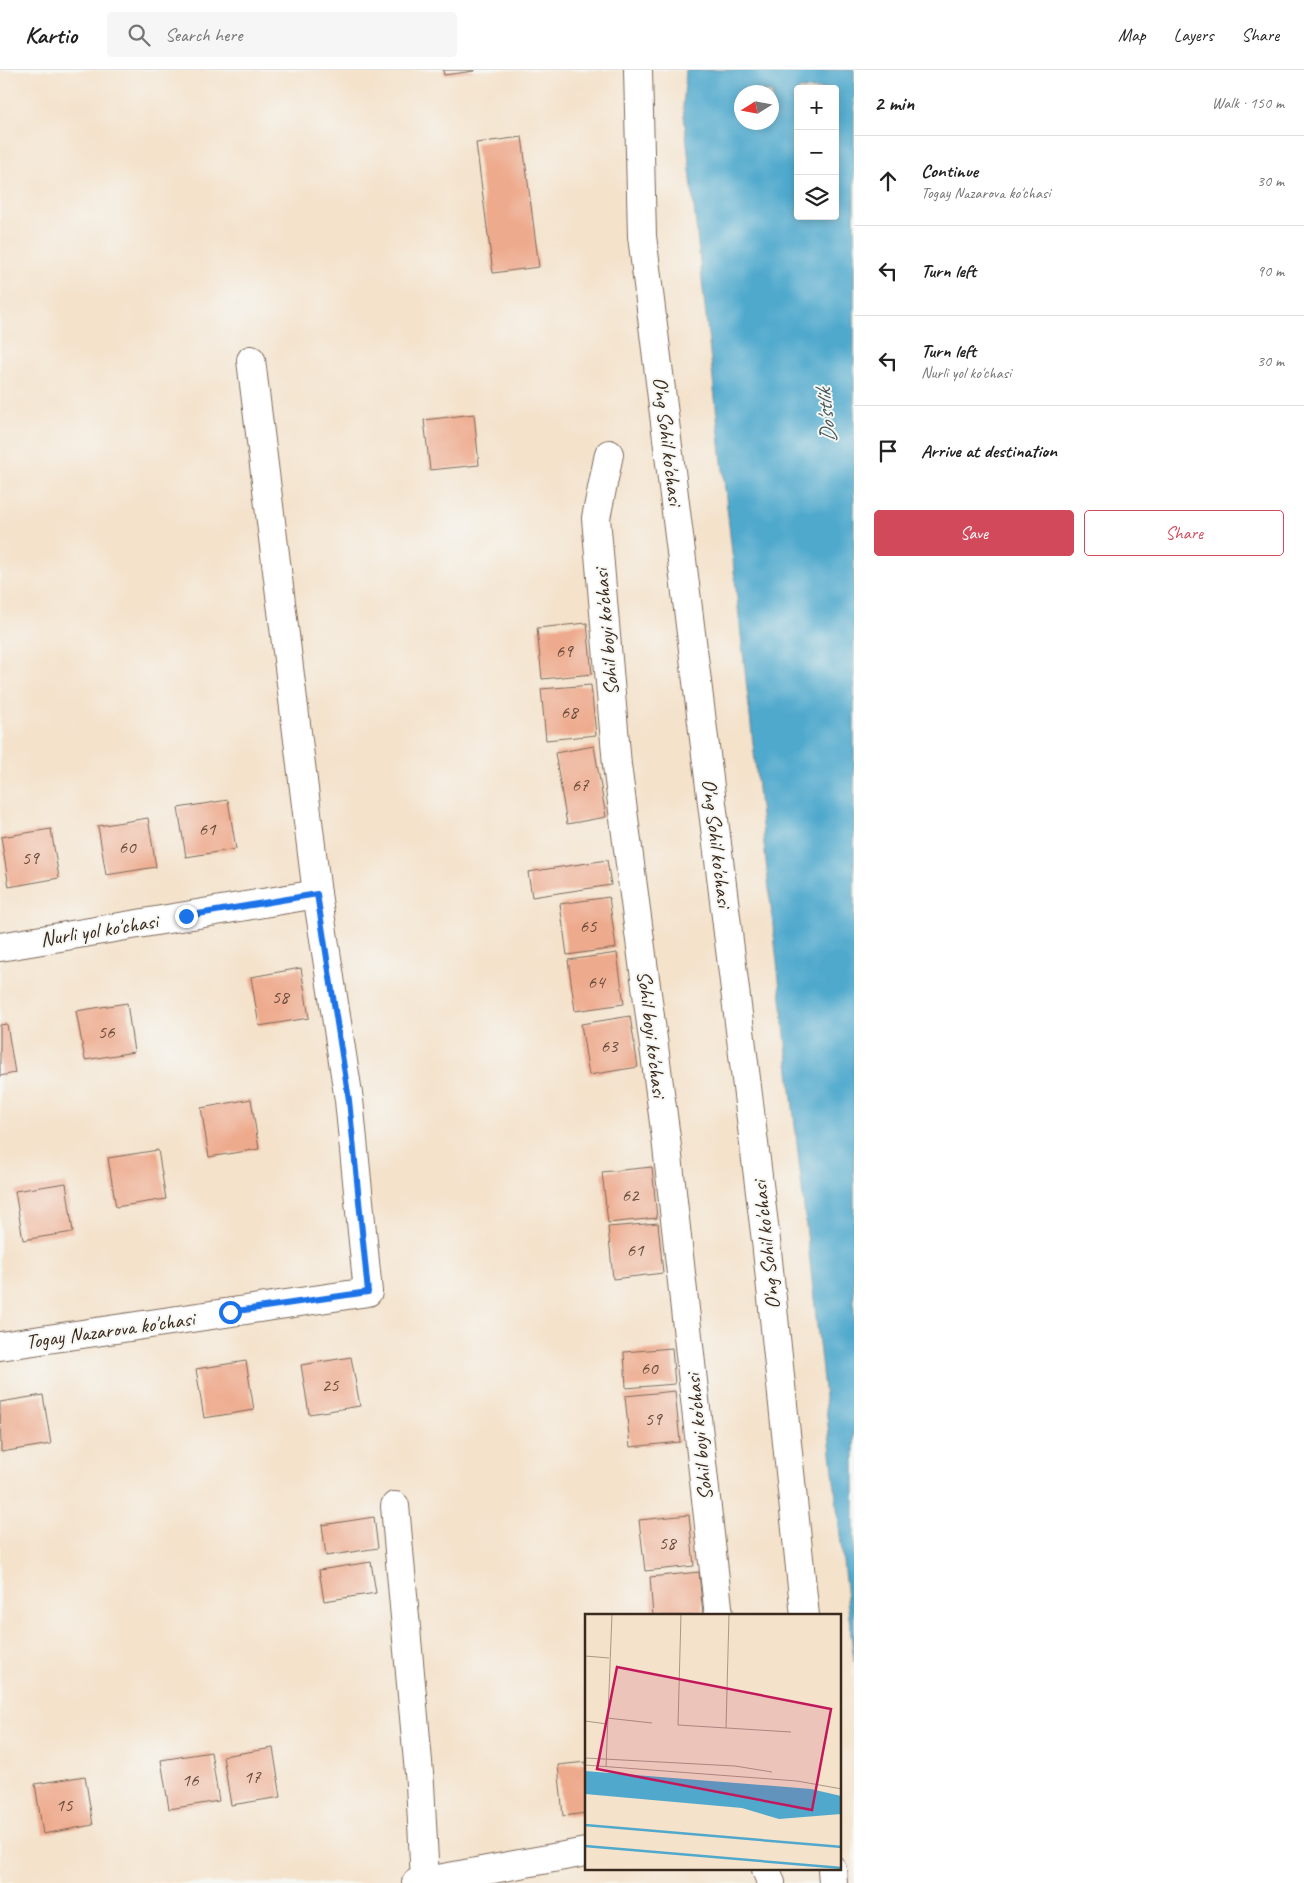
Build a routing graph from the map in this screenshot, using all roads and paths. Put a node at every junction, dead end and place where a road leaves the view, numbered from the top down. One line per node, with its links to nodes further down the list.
1 (638, 70): 9 (street, O'ng Sohil ko'chasi)
2 (251, 360): 4 (street)
3 (609, 454): 8 (street, Sohil boyi ko'chasi)
4 (317, 894): 5 (street, Nurli yol ko'chasi); 6 (street, Togay Nazarova ko'chasi)
5 (0, 947)
6 (0, 1346)
7 (395, 1506): 14 (street)
8 (719, 1614)
9 (805, 1614)
10 (585, 1852): 13 (street)
11 (766, 1870): 15 (street)
12 (832, 1870): 16 (street)
13 (475, 1877): 14 (street)
14 (421, 1882)
15 (771, 1883)
16 (833, 1883)

